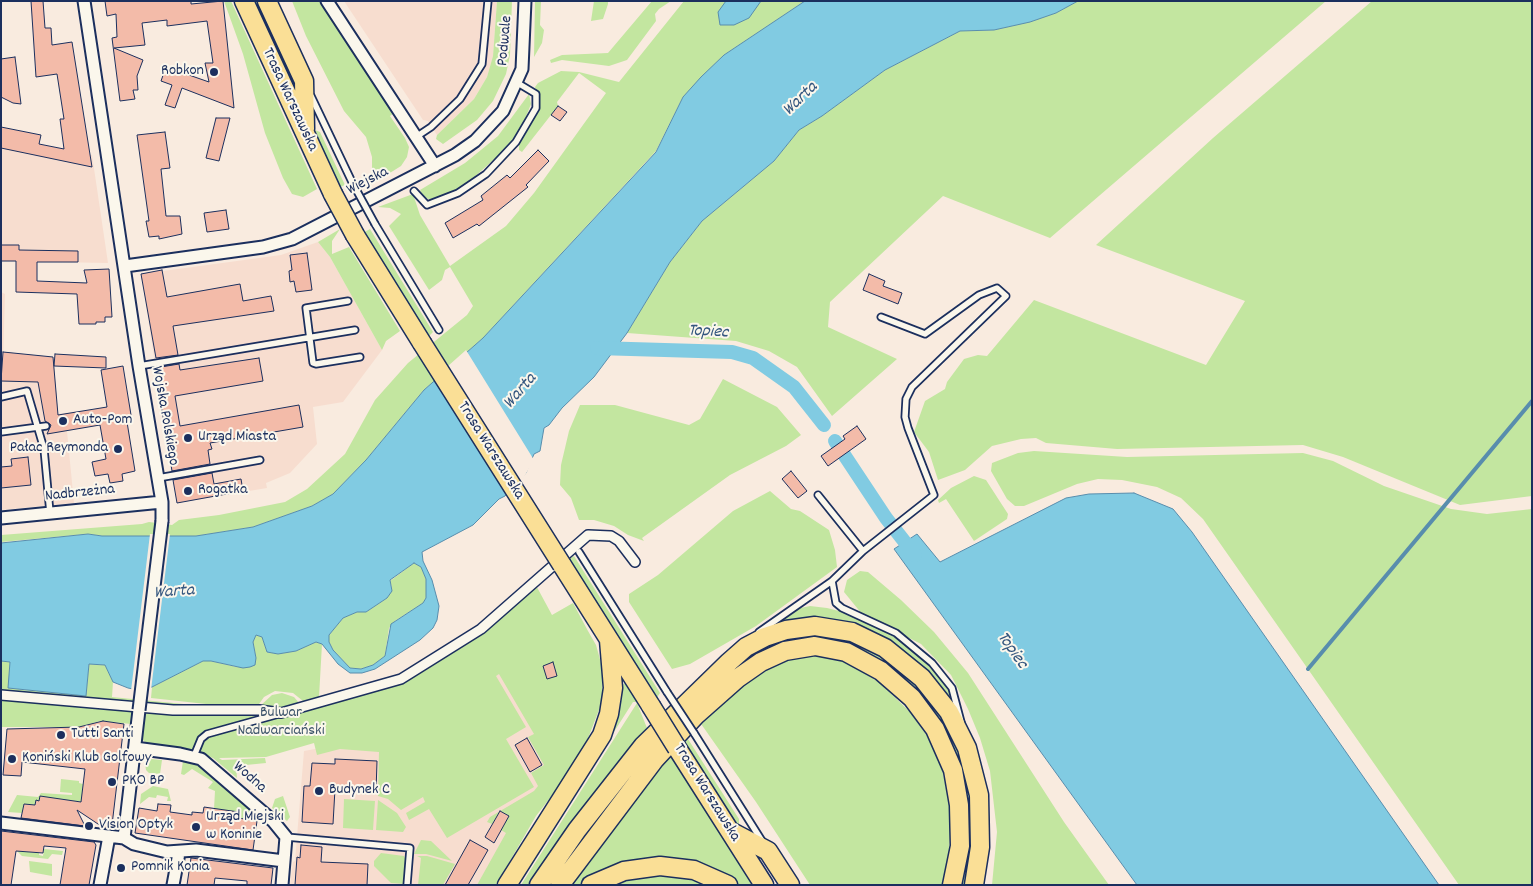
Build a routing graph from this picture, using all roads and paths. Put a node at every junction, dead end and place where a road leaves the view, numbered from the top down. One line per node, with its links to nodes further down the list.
1 (84, 1): 16 (street, Wojska Polskiego)
2 (244, 1): 9 (main road, Trasa Warszawska)
3 (267, 1): 7 (main road, Trasa Warszawska)
4 (327, 1): 13 (street)
5 (488, 1): 13 (lane)
6 (525, 1): 8 (street, Podwale)
7 (304, 81): 10 (main road); 11 (lane, Trasa Warszawska)
8 (516, 82): 14 (street, Podwale); 15 (lane)
9 (283, 87): 10 (lane); 12 (main road, Trasa Warszawska)
10 (305, 107): 11 (lane); 12 (main road)
11 (324, 124): 20 (lane, Trasa Warszawska, bridge)
12 (306, 137): 38 (main road, Trasa Warszawska, bridge)
13 (416, 137): 14 (street)
14 (435, 166): 16 (street, Wiejska)
15 (414, 191)
16 (125, 266): 23 (street, Wojska Polskiego)
17 (348, 301): 21 (lane)
18 (880, 317): 34 (lane)
19 (355, 330): 21 (lane)
20 (439, 330)
21 (309, 337): 22 (lane); 23 (lane)
22 (360, 357)
23 (139, 366): 29 (street, Wojska Polskiego)
24 (1, 396): 26 (lane)
25 (46, 426): 26 (lane)
26 (37, 428): 27 (lane); 32 (lane)
27 (1, 432)
28 (260, 460): 29 (lane)
29 (158, 478): 31 (street, Wojska Polskiego)
30 (818, 494): 34 (lane)
31 (162, 502): 32 (street, Nadbrzeżna); 43 (street, Wojska Polskiego, bridge)
32 (50, 513): 33 (street, Nadbrzeżna)
33 (1, 518)
34 (863, 551): 37 (lane)
35 (579, 552): 45 (lane, Trasa Warszawska, bridge)
36 (636, 562): 41 (street)
37 (832, 581): 39 (lane); 42 (lane)
38 (609, 640): 47 (main road, Trasa Warszawska, bridge); 62 (main road)
39 (756, 642): 42 (main road); 52 (main road)
40 (1, 695): 41 (street)
41 (281, 713): 44 (lane)
42 (964, 741): 70 (main road)
43 (135, 748): 44 (street, Wodna); 50 (street, Wojska Polskiego)
44 (194, 756): 49 (street, Wodna)
45 (750, 822): 51 (lane); 53 (lane, Trasa Warszawska)
46 (1, 823): 48 (street)
47 (730, 831): 51 (main road); 56 (main road, Trasa Warszawska)
48 (109, 836): 50 (street); 58 (street)
49 (286, 837): 57 (street); 61 (lane)
50 (124, 838): 54 (street)
51 (748, 841): 53 (main road); 56 (lane)
52 (566, 846): 55 (lane); 63 (main road)
53 (768, 851): 68 (main road, Trasa Warszawska)
54 (179, 853): 57 (street); 59 (street)
55 (580, 857): 64 (main road); 69 (main road)
56 (748, 859): 67 (main road, Trasa Warszawska)
57 (284, 861): 60 (street)
58 (100, 885)
59 (173, 885)
60 (282, 885)
61 (407, 885)
62 (507, 885)
63 (538, 885)
64 (560, 885)
65 (591, 885): 66 (main road)
66 (728, 885)
67 (764, 885)
68 (790, 885)
69 (952, 885)
70 (974, 885)

